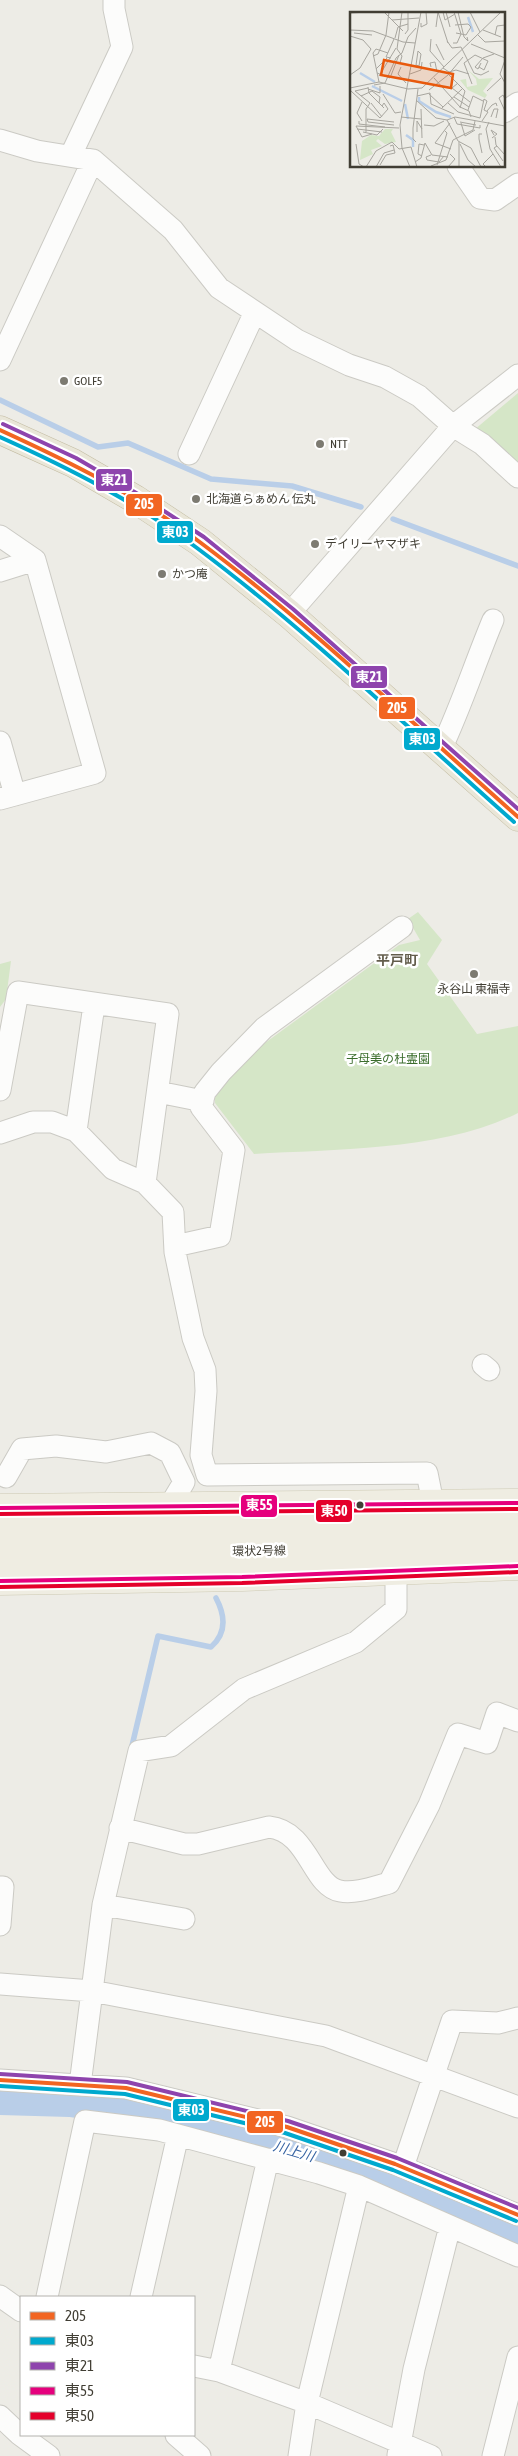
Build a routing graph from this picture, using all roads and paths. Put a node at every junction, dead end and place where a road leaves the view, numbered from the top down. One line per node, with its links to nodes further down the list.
1 (114, 0): 5 (street)
2 (518, 103): 3 (street)
3 (506, 111)
4 (0, 140): 5 (street)
5 (70, 156): 6 (street)
6 (93, 160): 9 (street); 10 (street)
7 (459, 168): 8 (street)
8 (518, 184)
9 (254, 314): 12 (street); 14 (street)
10 (0, 360)
11 (518, 375): 12 (street)
12 (453, 426): 15 (street); 19 (street)
13 (0, 430): 19 (highway)
14 (188, 454)
15 (518, 477)
16 (0, 536): 17 (street)
17 (36, 560): 18 (street); 23 (street)
18 (0, 571)
19 (289, 614): 22 (highway)
20 (493, 620): 22 (street)
21 (0, 742): 23 (street)
22 (441, 749): 24 (highway)
23 (7, 797)
24 (518, 817)
25 (402, 927): 29 (street)
26 (94, 1005): 27 (street); 28 (street); 30 (street)
27 (0, 1090)
28 (158, 1092): 29 (street); 32 (street)
29 (203, 1101): 33 (street)
30 (76, 1131): 31 (street); 32 (street)
31 (0, 1133)
32 (145, 1183): 33 (street)
33 (174, 1246): 35 (street)
34 (6, 1477): 37 (street)
35 (433, 1503): 36 (main road); 37 (main road)
36 (518, 1503)
37 (159, 1507): 38 (main road); 39 (main road)
38 (0, 1508)
39 (0, 1518)
40 (518, 1522): 42 (main road, 環状2号線)
41 (0, 1530): 42 (main road, 環状2号線)
42 (295, 1539): 43 (main road, 環状2号線); 44 (main road, 環状2号線)
43 (518, 1548)
44 (64, 1554): 45 (main road, 環状2号線); 46 (main road)
45 (0, 1556)
46 (0, 1561)
47 (518, 1566): 48 (main road)
48 (396, 1572): 49 (main road); 51 (street)
49 (0, 1581)
50 (518, 1721): 51 (street)
51 (120, 1828): 53 (street)
52 (0, 1887): 55 (street)
53 (103, 1906): 54 (street); 57 (street)
54 (184, 1919)
55 (0, 1925)
56 (0, 1984): 57 (street)
57 (92, 1992): 59 (street); 61 (street)
58 (518, 2018): 59 (street)
59 (434, 2075): 62 (street); 65 (street)
60 (0, 2080): 61 (street)
61 (80, 2085): 65 (street)
62 (518, 2107)
63 (178, 2135): 64 (street); 71 (street); 72 (street)
64 (268, 2159): 66 (street); 76 (street)
65 (403, 2167): 67 (street)
66 (359, 2186): 68 (street); 77 (street)
67 (518, 2214)
68 (450, 2226): 69 (street); 82 (street)
69 (518, 2256)
70 (0, 2296): 73 (street)
71 (46, 2296)
72 (142, 2296)
73 (20, 2310)
74 (518, 2357): 87 (street)
75 (195, 2366): 76 (street)
76 (219, 2371): 77 (street)
77 (307, 2403): 82 (street); 85 (street)
78 (0, 2416): 79 (street)
79 (20, 2435)
80 (22, 2436): 83 (street)
81 (177, 2436): 84 (street)
82 (399, 2449): 86 (street)
83 (49, 2456)
84 (200, 2456)
85 (299, 2456)
86 (431, 2456)
87 (493, 2456)

